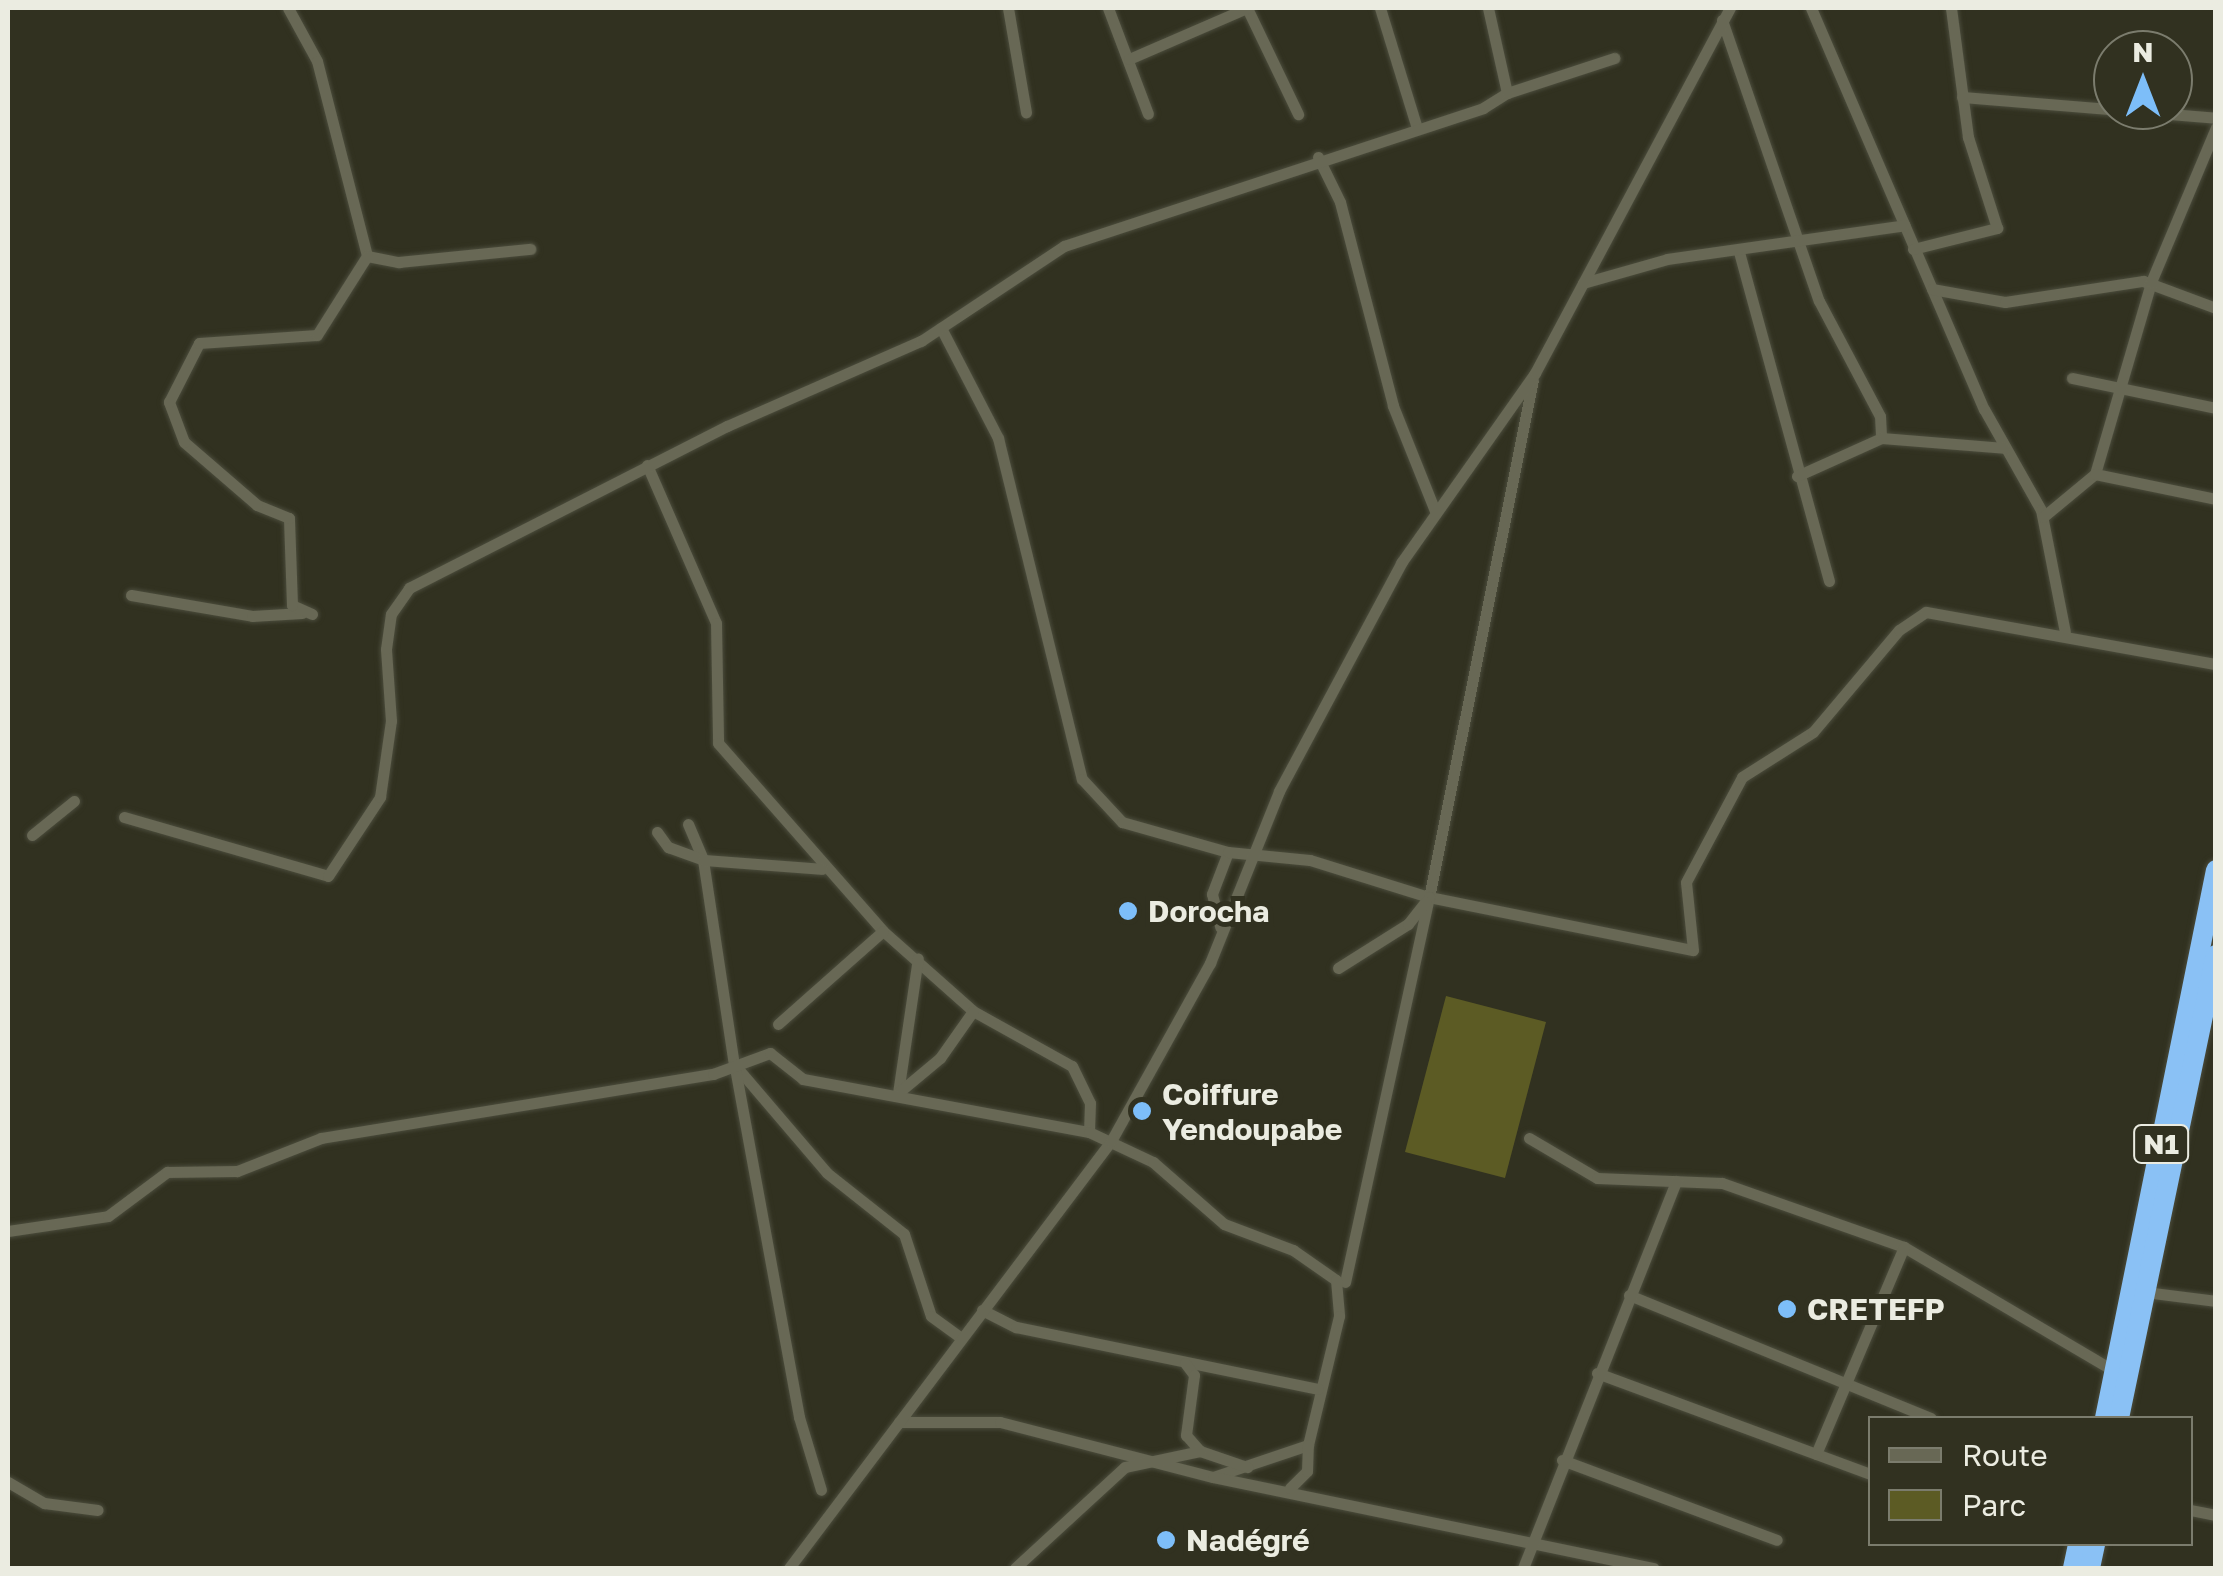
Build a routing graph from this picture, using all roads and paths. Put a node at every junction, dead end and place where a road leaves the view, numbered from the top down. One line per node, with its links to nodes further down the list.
1 (288, 8): 27 (street)
2 (1008, 8): 15 (street)
3 (1108, 8): 12 (street)
4 (1247, 8): 12 (street); 17 (street)
5 (1380, 8): 20 (street)
6 (1488, 8): 13 (street)
7 (1730, 8): 10 (street)
8 (1811, 8): 22 (street)
9 (1951, 8): 14 (street)
10 (1722, 20): 23 (street); 29 (street)
11 (1614, 58): 13 (street)
12 (1129, 59): 16 (street)
13 (1507, 92): 20 (street)
14 (1962, 97): 18 (street); 25 (street)
15 (1026, 112)
16 (1148, 114)
17 (1298, 114)
18 (2216, 118)
19 (2216, 127): 28 (street)
20 (1417, 128): 21 (street)
21 (1318, 158): 32 (street); 43 (street)
22 (1905, 225): 23 (street); 25 (street)
23 (1804, 242): 26 (street); 37 (street)
24 (530, 249): 27 (street)
25 (1913, 249): 30 (street)
26 (1739, 252): 29 (street); 41 (street)
27 (367, 256): 46 (street)
28 (2151, 282): 30 (street); 31 (street); 35 (street)
29 (1583, 283): 33 (street)
30 (1932, 289): 38 (street)
31 (2216, 308)
32 (941, 328): 39 (street); 54 (street)
33 (1535, 373): 43 (street); 59 (street)
34 (2072, 378): 35 (street)
35 (2116, 387): 36 (street); 40 (street)
36 (2216, 408)
37 (1881, 438): 38 (street); 41 (street)
38 (2004, 448): 44 (street)
39 (647, 465): 50 (street); 57 (street)
40 (2096, 474): 42 (street); 44 (street)
41 (1796, 476): 45 (street)
42 (2216, 499)
43 (1435, 511): 55 (street)
44 (2043, 518): 47 (street)
45 (1829, 581)
46 (131, 595)
47 (2065, 632): 48 (street); 59 (street)
48 (2216, 664)
49 (74, 801): 53 (street)
50 (124, 817)
51 (688, 824): 56 (street)
52 (658, 832): 56 (street)
53 (32, 835)
54 (1228, 852): 55 (street); 60 (street)
55 (1250, 858): 59 (street); 60 (street)
56 (703, 860): 57 (street); 67 (street)
57 (822, 869): 61 (street)
58 (2216, 870): 83 (highway, N1)
59 (1429, 897): 64 (street); 75 (street)
60 (1220, 927): 71 (street)
61 (883, 932): 63 (street); 66 (street)
62 (2216, 954): 76 (highway, N1)
63 (918, 958): 65 (street); 68 (street)
64 (1338, 968)
65 (973, 1011): 68 (street); 69 (street)
66 (778, 1024)
67 (734, 1064): 68 (street); 73 (street); 80 (street); 100 (street)
68 (898, 1093): 69 (street)
69 (1089, 1132): 71 (street)
70 (1529, 1138): 72 (street)
71 (1111, 1141): 79 (street); 85 (street)
72 (1676, 1181): 74 (street); 77 (street)
73 (8, 1231)
74 (1904, 1247): 83 (street); 84 (street)
75 (1345, 1282)
76 (2145, 1292): 78 (street); 83 (highway, N1)
77 (1629, 1294): 82 (street); 84 (street)
78 (2216, 1301)
79 (982, 1310): 80 (street); 81 (street)
80 (961, 1338): 89 (street)
81 (1185, 1363): 85 (street); 91 (street)
82 (1597, 1374): 92 (street); 94 (street)
83 (2122, 1374): 87 (highway, N1); 88 (highway, N1)
84 (1848, 1384): 86 (street); 92 (street)
85 (1318, 1388): 90 (street)
86 (1925, 1416)
87 (2105, 1416)
88 (2120, 1416)
89 (899, 1422): 93 (street); 104 (street)
90 (1308, 1445): 95 (street); 99 (street)
91 (1200, 1451): 93 (street); 95 (street)
92 (1816, 1454): 96 (street)
93 (1147, 1460): 97 (street); 105 (street)
94 (1562, 1460): 102 (street); 103 (street)
95 (1247, 1467): 97 (street)
96 (1868, 1473)
97 (1213, 1477): 99 (street)
98 (8, 1482): 101 (street)
99 (1290, 1488): 103 (street)
100 (821, 1490)
101 (98, 1510)
102 (1777, 1540)
103 (1528, 1543): 106 (street); 107 (street)
104 (789, 1568)
105 (1014, 1568)
106 (1523, 1568)
107 (1654, 1568)

